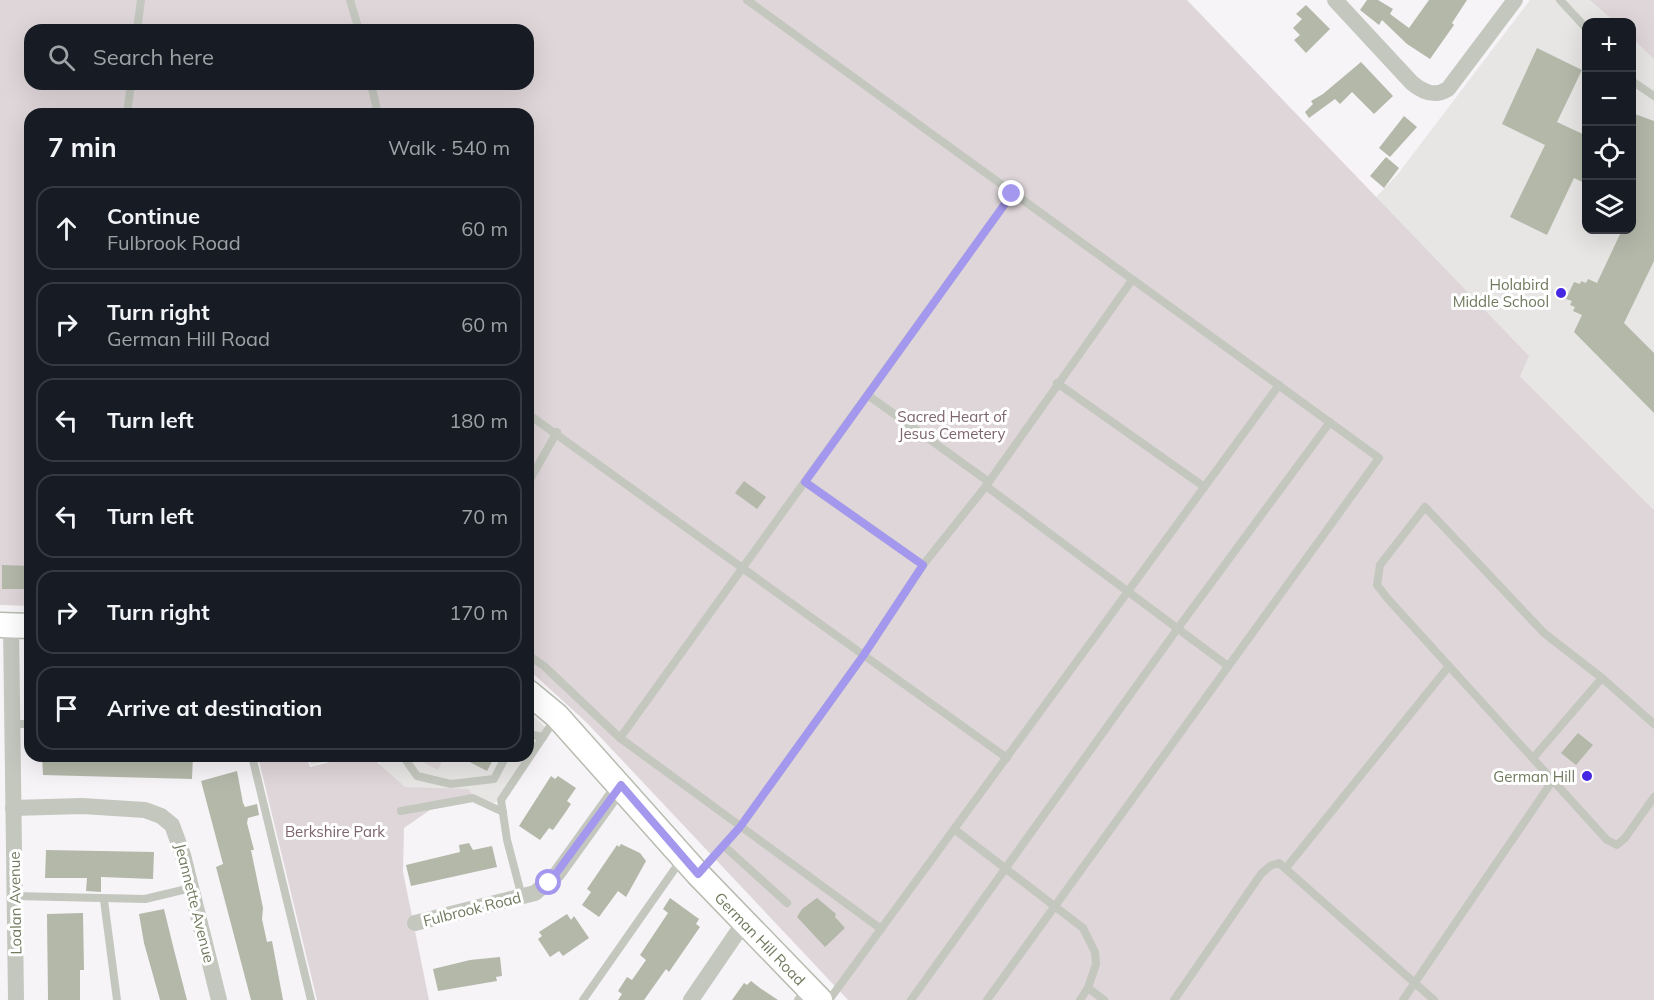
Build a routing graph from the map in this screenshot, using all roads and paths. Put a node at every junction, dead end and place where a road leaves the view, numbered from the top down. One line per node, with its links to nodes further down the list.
1 (141, 0): 8 (lane)
2 (351, 0): 9 (lane)
3 (747, 0): 16 (lane)
4 (1335, 0): 5 (street)
5 (1515, 0)
6 (1560, 0): 7 (lane)
7 (1582, 23)
8 (138, 24)
9 (357, 24)
10 (1636, 84): 13 (lane)
11 (130, 90): 14 (lane)
12 (372, 90): 15 (lane)
13 (1654, 96)
14 (129, 108)
15 (377, 108)
16 (1012, 194): 17 (lane); 20 (lane)
17 (1132, 280): 18 (lane); 19 (lane)
18 (1057, 383): 26 (lane); 27 (lane)
19 (1279, 385): 22 (lane); 27 (lane)
20 (869, 396): 25 (lane); 26 (lane)
21 (534, 418): 23 (lane)
22 (1330, 422): 32 (lane); 35 (lane)
23 (557, 432): 24 (lane); 29 (lane)
24 (534, 472)
25 (805, 482): 28 (lane); 29 (lane)
26 (987, 484): 28 (lane); 30 (lane)
27 (1203, 486): 30 (lane)
28 (923, 565): 33 (lane)
29 (742, 567): 33 (lane); 45 (lane)
30 (1127, 591): 32 (lane); 47 (lane)
31 (14, 625): 40 (street, Loalan Avenue)
32 (1178, 628): 35 (lane); 64 (lane)
33 (863, 656): 47 (lane); 59 (lane)
34 (534, 659): 45 (lane)
35 (1228, 666): 70 (lane)
36 (1449, 666): 37 (lane); 48 (lane); 63 (lane)
37 (1602, 678): 42 (lane); 48 (lane)
38 (534, 704): 39 (street, German Hill Road)
39 (557, 716): 44 (lane); 54 (street, German Hill Road)
40 (12, 724): 41 (lane); 56 (street, Loalan Avenue)
41 (24, 724)
42 (1654, 724)
43 (534, 735): 44 (lane)
44 (543, 737): 46 (lane)
45 (620, 738): 59 (lane)
46 (534, 750)
47 (1006, 758): 60 (lane)
48 (1533, 758): 53 (lane)
49 (253, 762): 80 (lane)
50 (407, 762): 51 (lane)
51 (503, 762)
52 (526, 762): 58 (lane)
53 (1553, 780): 55 (lane); 74 (lane)
54 (621, 785): 62 (street, German Hill Road); 67 (street, Fulbrook Road)
55 (1654, 797)
56 (14, 807): 65 (street, Jeannette Avenue); 66 (street, Loalan Avenue)
57 (401, 812): 58 (lane)
58 (503, 812): 67 (lane)
59 (740, 827): 61 (lane); 73 (lane)
60 (954, 829): 64 (lane); 73 (lane)
61 (724, 846): 62 (lane); 69 (lane)
62 (690, 866): 71 (street, German Hill Road); 81 (lane)
63 (1286, 868): 74 (lane); 88 (lane)
64 (1006, 869): 70 (lane); 84 (lane)
65 (191, 888): 68 (lane); 79 (street, Jeannette Avenue)
66 (15, 896): 68 (lane); 77 (street, Loalan Avenue)
67 (523, 898): 72 (street, Fulbrook Road)
68 (104, 900): 78 (lane)
69 (787, 903)
70 (1056, 907): 75 (lane); 85 (lane)
71 (745, 921): 76 (street, German Hill Road); 82 (street)
72 (415, 923)
73 (881, 929): 83 (lane)
74 (1414, 983): 89 (lane); 90 (lane)
75 (1088, 988): 86 (lane); 87 (lane)
76 (808, 996)
77 (16, 1000)
78 (117, 1000)
79 (219, 1000)
80 (311, 1000)
81 (583, 1000)
82 (691, 1000)
83 (829, 1000)
84 (911, 1000)
85 (987, 1000)
86 (1080, 1000)
87 (1104, 1000)
88 (1174, 1000)
89 (1403, 1000)
90 (1434, 1000)

